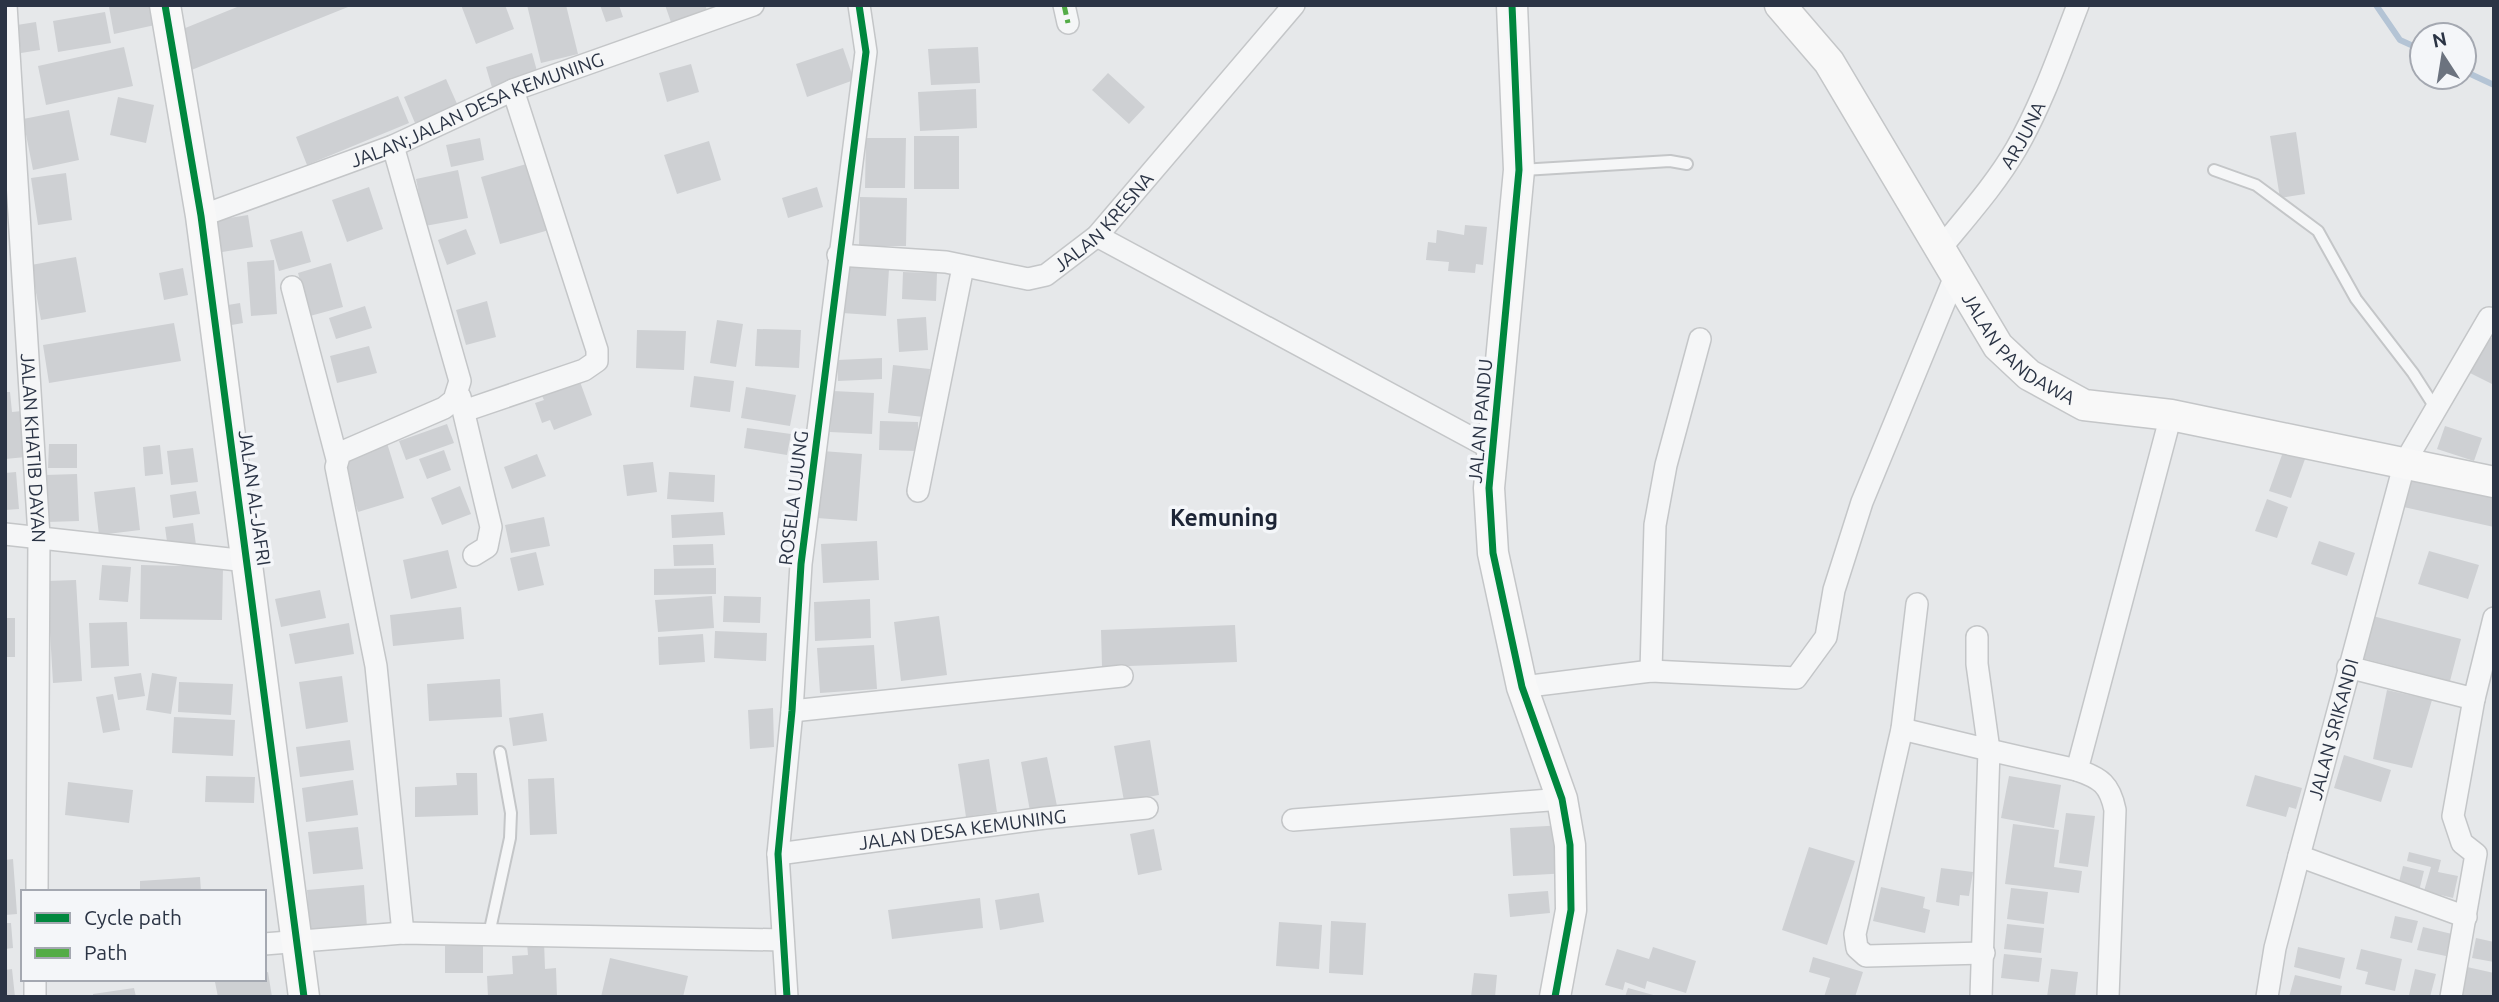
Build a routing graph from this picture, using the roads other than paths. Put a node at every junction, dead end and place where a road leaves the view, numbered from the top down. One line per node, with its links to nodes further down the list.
1 (6, 5): 32 (street, JALAN KHATIB DAYAN)
2 (164, 5): 14 (street, JALAN AL-JAFRI)
3 (753, 5): 9 (street, JALAN;JALAN DESA KEMUNING)
4 (859, 5): 17 (street, ROSELA UJUNG)
5 (1294, 5): 15 (street, JALAN KRESNA)
6 (1512, 5): 12 (street, JALAN PANDU)
7 (1780, 5): 16 (street, JALAN PANDAWA)
8 (2078, 5): 16 (street, ARJUNA)
9 (513, 90): 10 (street, JALAN;JALAN DESA KEMUNING); 23 (street)
10 (393, 146): 14 (street, JALAN;JALAN DESA KEMUNING); 23 (street)
11 (1687, 164): 12 (lane)
12 (1519, 170): 26 (street, JALAN PANDU)
13 (2214, 170): 24 (lane)
14 (201, 216): 34 (street, JALAN AL-JAFRI)
15 (1097, 236): 18 (street, JALAN KRESNA); 26 (street)
16 (1941, 248): 19 (street, JALAN PANDAWA)
17 (838, 255): 18 (street, JALAN KRESNA); 43 (street, ROSELA UJUNG)
18 (963, 267): 30 (street)
19 (1956, 274): 25 (street, JALAN PANDAWA); 39 (street)
20 (292, 287): 27 (street)
21 (2489, 318): 24 (street, JALAN SRIKANDI)
22 (1700, 339): 39 (street)
23 (461, 401): 27 (street); 33 (street)
24 (2437, 412): 28 (street, JALAN SRIKANDI)
25 (2171, 415): 28 (street, JALAN PANDAWA); 47 (street)
26 (1493, 450): 41 (street, JALAN PANDU)
27 (337, 459): 56 (street)
28 (2405, 463): 29 (street, JALAN PANDAWA); 38 (street, JALAN SRIKANDI)
29 (2494, 482)
30 (918, 491)
31 (5, 534): 32 (street)
32 (40, 536): 34 (street); 54 (street, JALAN KHATIB DAYAN)
33 (474, 555)
34 (247, 561): 59 (street, JALAN AL-JAFRI)
35 (1917, 604): 44 (street)
36 (2494, 618): 42 (street)
37 (1977, 637): 45 (street)
38 (2348, 667): 42 (street); 52 (street, JALAN SRIKANDI)
39 (1651, 671): 41 (street)
40 (1122, 676): 43 (street)
41 (1522, 687): 48 (street, JALAN PANDU)
42 (2474, 699): 53 (street)
43 (792, 711): 51 (street, ROSELA UJUNG)
44 (1902, 729): 45 (street); 61 (street)
45 (1989, 750): 47 (street); 61 (street)
46 (500, 751): 57 (lane)
47 (2077, 770): 66 (street)
48 (1562, 799): 50 (street); 64 (street, JALAN PANDU)
49 (1147, 808): 51 (street, JALAN DESA KEMUNING)
50 (1293, 820)
51 (778, 854): 58 (street, ROSELA UJUNG)
52 (2298, 856): 55 (street); 67 (street, JALAN SRIKANDI)
53 (2485, 857): 55 (street)
54 (37, 890)
55 (2466, 917): 68 (street)
56 (403, 933): 57 (street); 59 (street)
57 (489, 934): 58 (street)
58 (783, 940): 63 (street, ROSELA UJUNG)
59 (295, 942): 60 (street); 62 (street, JALAN AL-JAFRI)
60 (266, 944)
61 (1984, 953): 65 (street)
62 (304, 997)
63 (787, 997)
64 (1555, 997)
65 (1981, 997)
66 (2108, 997)
67 (2267, 997)
68 (2451, 997)

